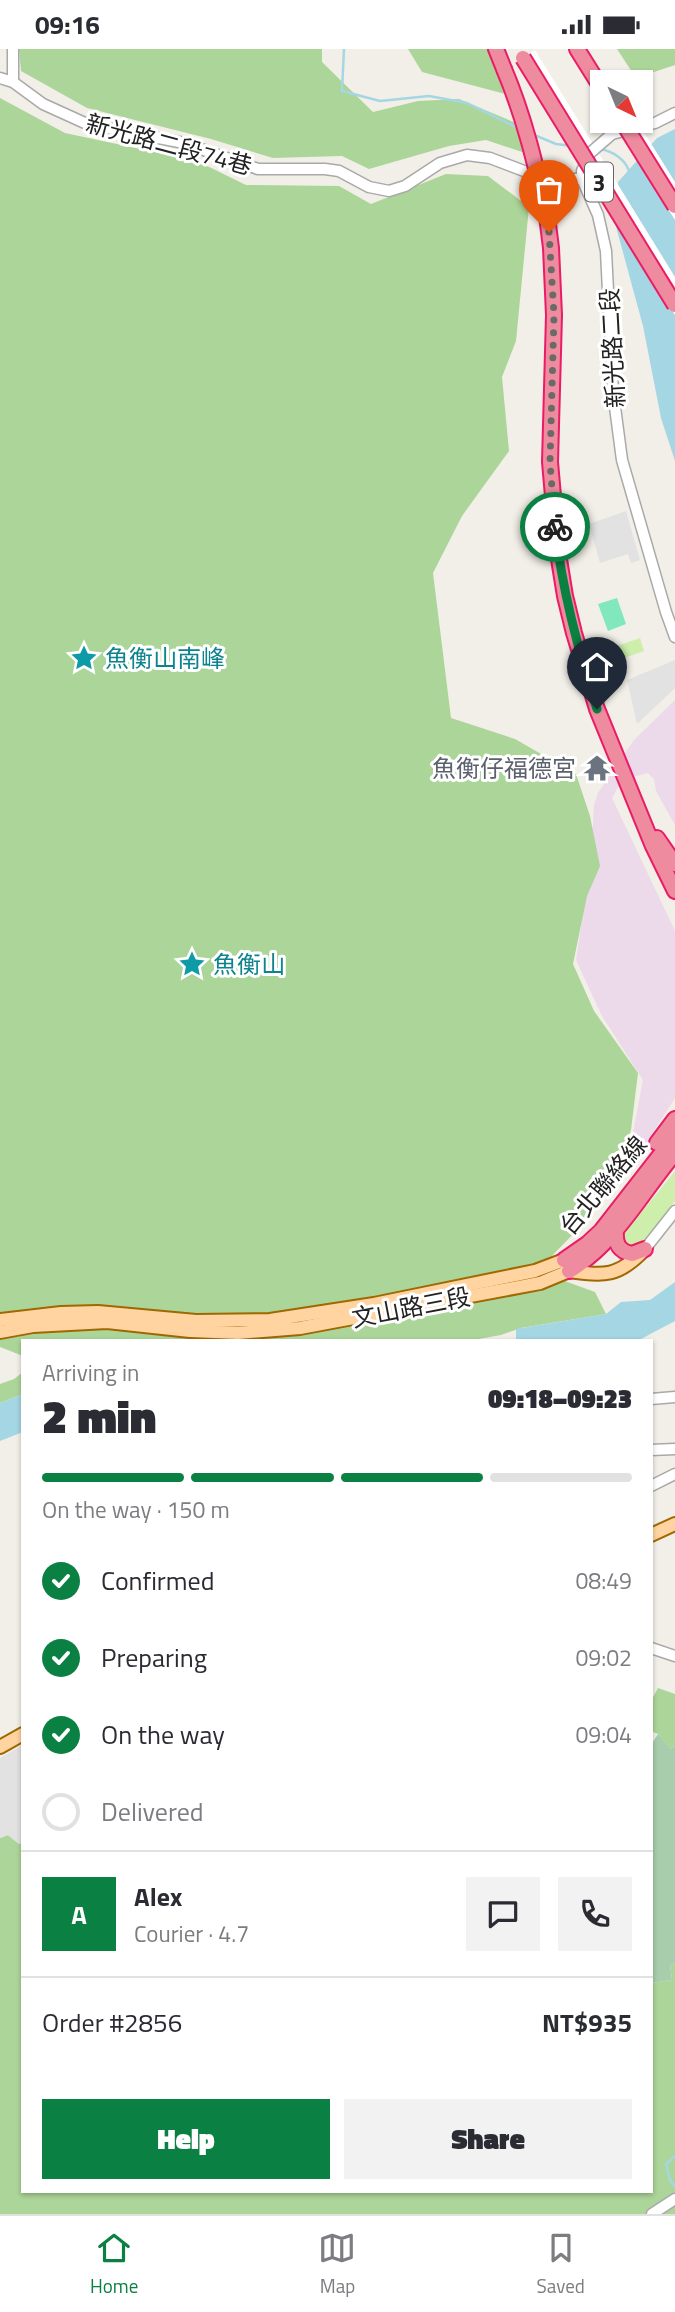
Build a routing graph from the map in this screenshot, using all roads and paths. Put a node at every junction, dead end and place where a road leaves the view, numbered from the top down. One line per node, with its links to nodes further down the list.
1 (13, 49): 7 (street)
2 (496, 49): 14 (highway, bridge)
3 (577, 49): 5 (highway)
4 (520, 54): 12 (highway, 3, bridge)
5 (590, 70)
6 (0, 78): 7 (street, 新光路二段74巷)
7 (13, 82): 10 (street, 新光路二段74巷)
8 (675, 113): 10 (street)
9 (629, 133): 11 (highway, 3, bridge)
10 (582, 175): 13 (street, 新光路二段)
11 (675, 206)
12 (675, 305)
13 (675, 637)
14 (633, 795): 15 (highway); 16 (highway)
15 (675, 864)
16 (675, 891)
17 (675, 1119): 22 (highway)
18 (675, 1136): 22 (highway, 台北聯絡線)
19 (675, 1153): 21 (highway, 台北聯絡線)
20 (675, 1159): 21 (highway)
21 (652, 1181): 24 (highway, 台北聯絡線)
22 (618, 1207): 26 (highway, 台北聯絡線)
23 (675, 1211): 25 (street)
24 (616, 1230): 25 (highway); 26 (highway, 台北聯絡線)
25 (645, 1249): 26 (main road)
26 (567, 1265): 27 (main road, 文山路三段); 28 (main road, 文山路三段)
27 (0, 1320)
28 (0, 1332)
29 (675, 1397): 30 (street)
30 (653, 1399)
31 (675, 1449): 32 (street)
32 (653, 1450)
33 (675, 1473): 34 (street)
34 (653, 1485)
35 (675, 1524): 36 (main road)
36 (653, 1534)
37 (653, 1649): 38 (street)
38 (675, 1657)
39 (21, 1735): 40 (main road)
40 (0, 1748)
41 (675, 2199): 42 (street)
42 (652, 2214)

